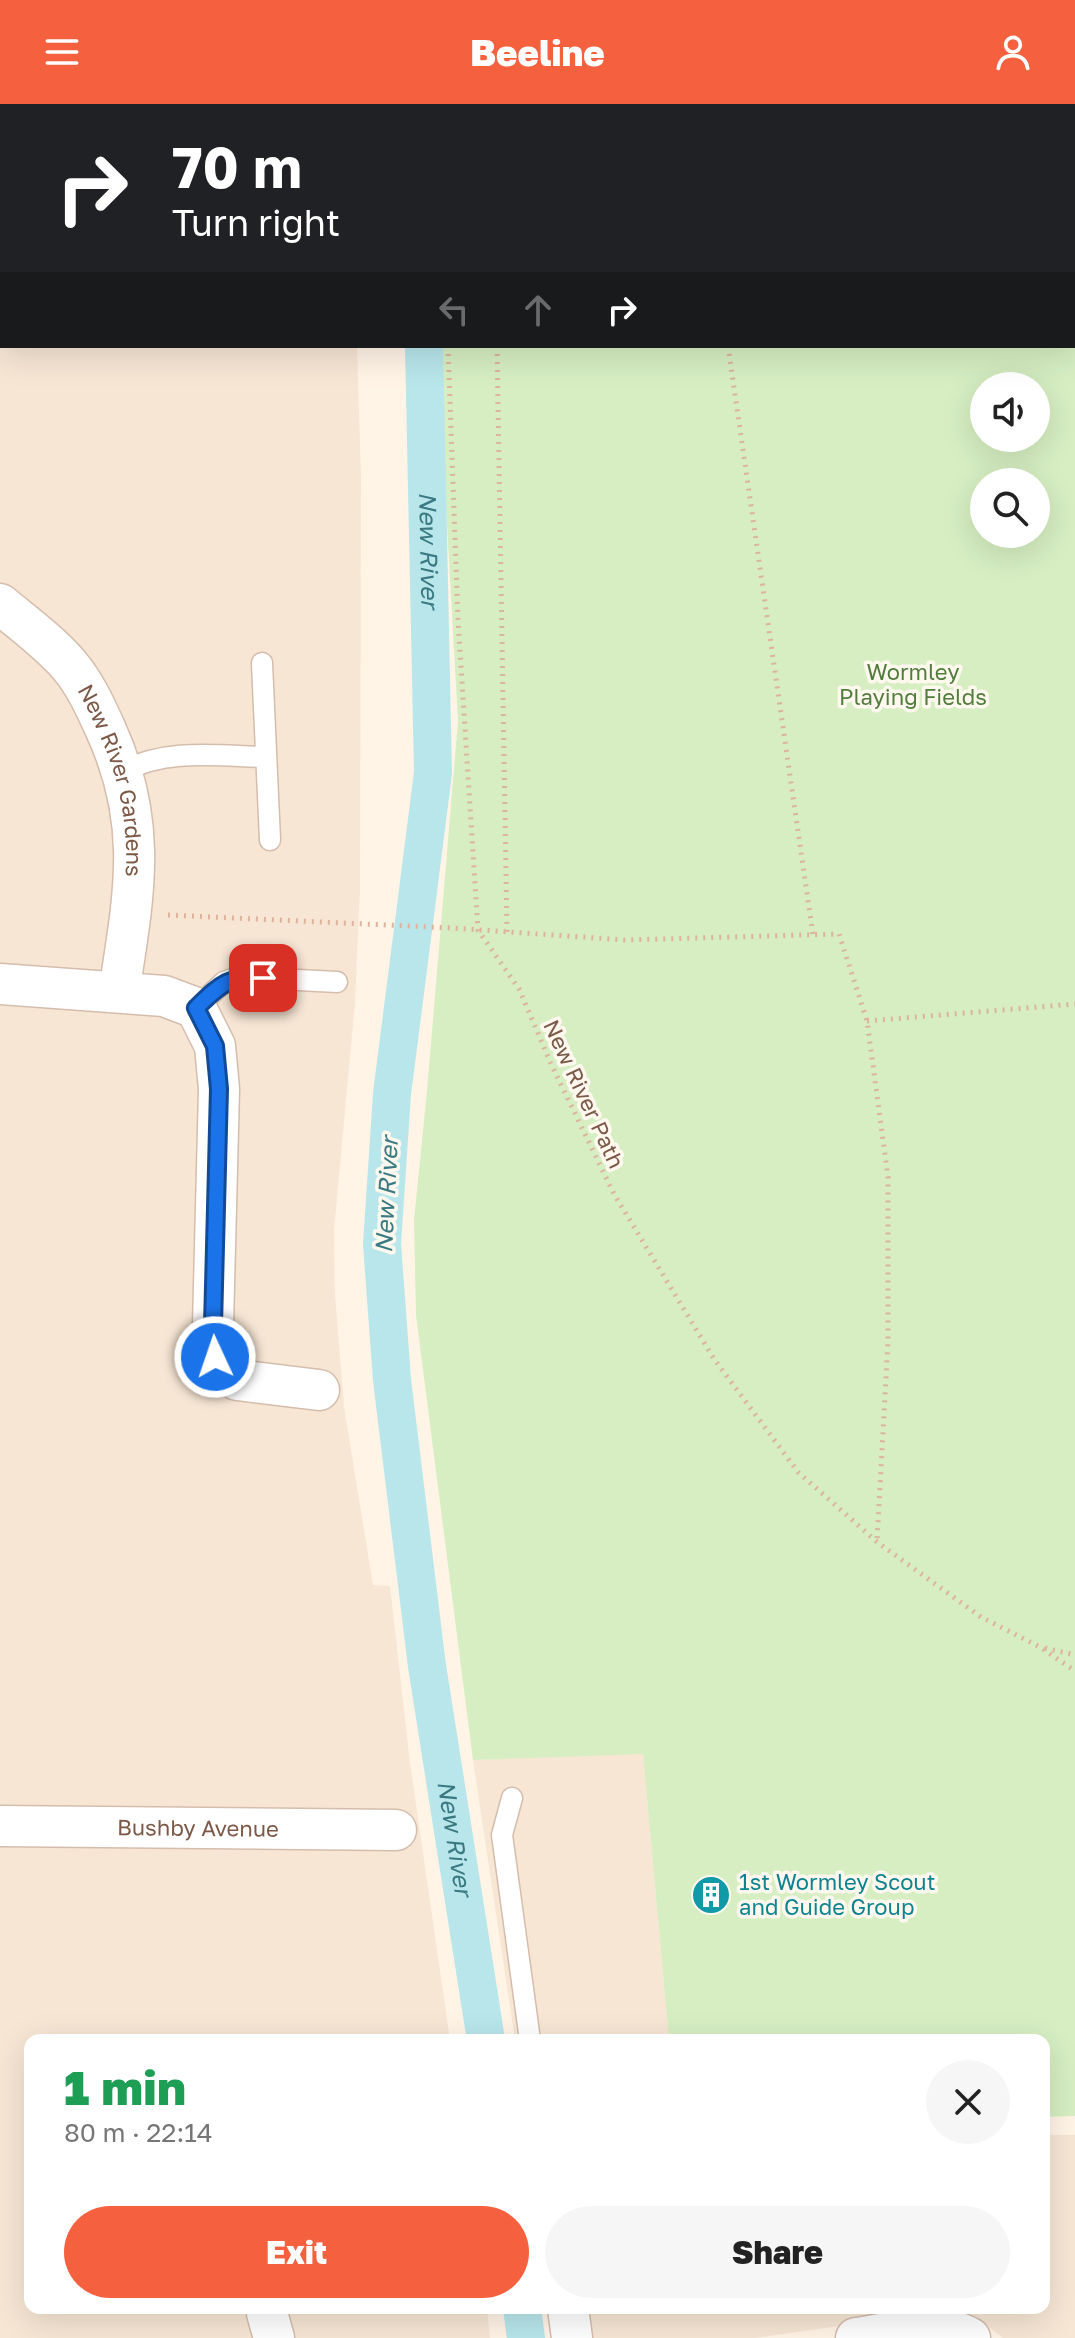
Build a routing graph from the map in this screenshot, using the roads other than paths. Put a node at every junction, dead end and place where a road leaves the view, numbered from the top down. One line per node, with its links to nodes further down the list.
1 (0, 604): 4 (street, New River Gardens)
2 (262, 663): 3 (lane)
3 (266, 757): 4 (lane); 5 (lane)
4 (124, 771): 8 (street, New River Gardens)
5 (270, 840)
6 (337, 982): 9 (lane)
7 (0, 984): 8 (street)
8 (119, 992): 9 (street)
9 (196, 1008): 10 (street)
10 (319, 1390)
11 (512, 1798): 14 (lane)
12 (0, 1826): 13 (street, Bushby Avenue)
13 (396, 1830)
14 (529, 2034)
15 (267, 2314): 17 (street)
16 (569, 2314): 18 (street)
17 (274, 2338)
18 (572, 2338)
19 (856, 2338): 20 (street)
20 (970, 2338)

